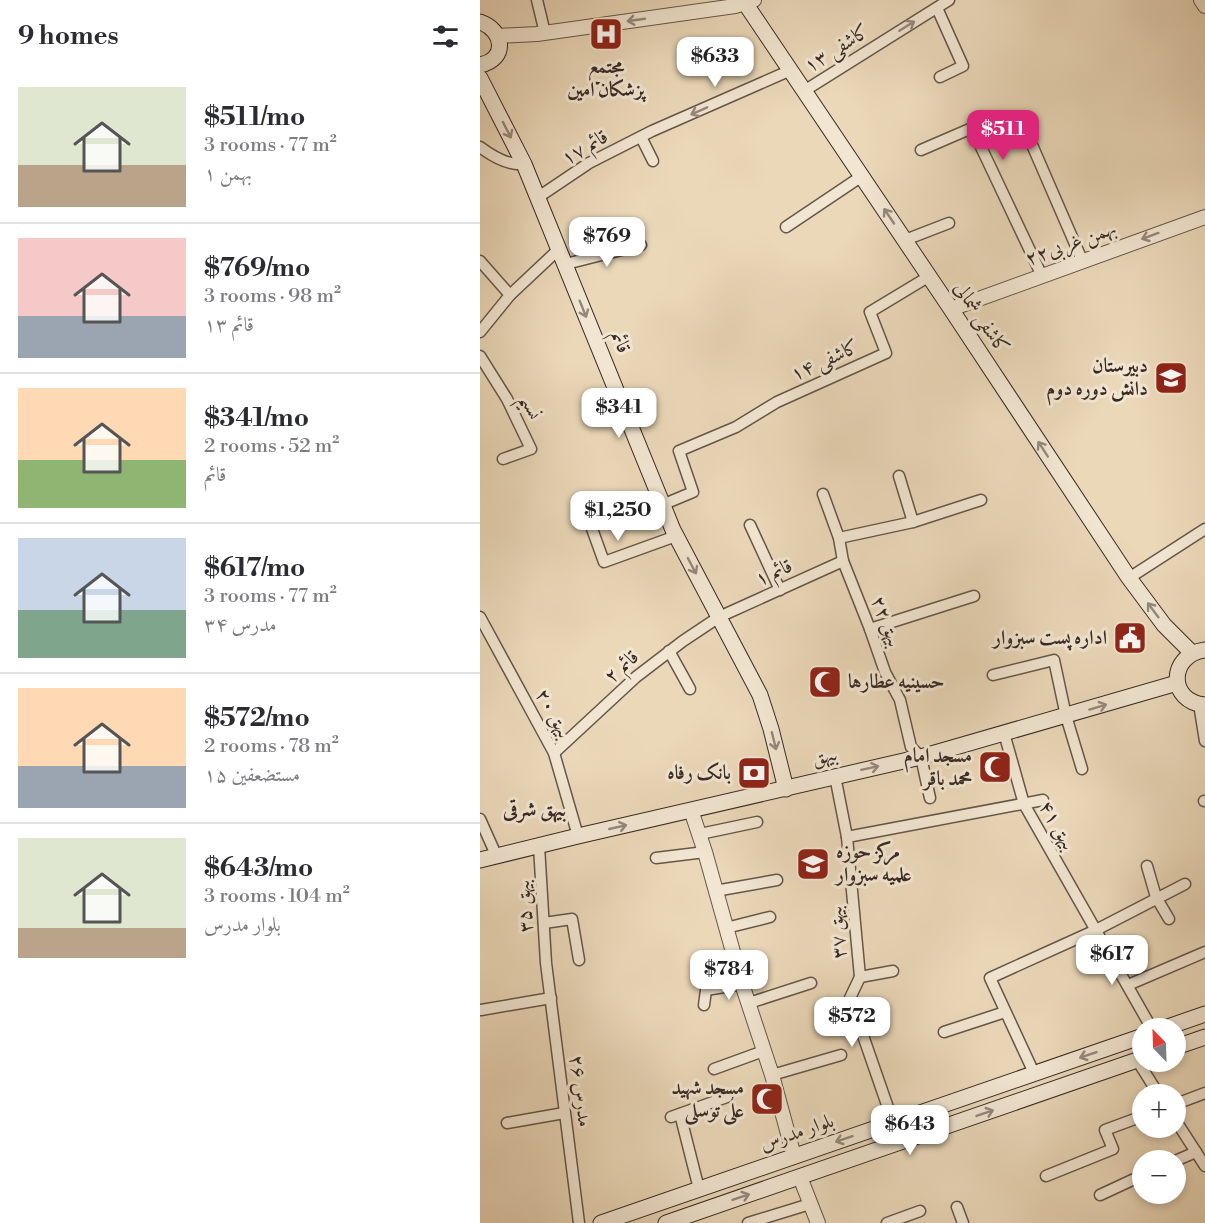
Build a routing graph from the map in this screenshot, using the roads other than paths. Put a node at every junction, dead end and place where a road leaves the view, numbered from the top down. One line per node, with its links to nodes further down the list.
1 (537, 0): 8 (street)
2 (949, 0): 6 (street, کاشفی ۱۳)
3 (1201, 0): 5 (street)
4 (744, 2): 8 (street, one-way to 8); 11 (main road, کاشفی شمالی)
5 (1205, 6)
6 (937, 8): 12 (street); 14 (street, کاشفی ۱۳, one-way to 6)
7 (480, 22): 9 (main road)
8 (545, 33): 9 (street)
9 (496, 36): 10 (main road)
10 (480, 65)
11 (791, 70): 14 (main road, کاشفی شمالی); 16 (street, قائم ۱۷, one-way to 16)
12 (940, 77)
13 (480, 78): 20 (main road, قائم, one-way to 20)
14 (804, 91): 21 (main road, کاشفی شمالی)
15 (1026, 131): 29 (street)
16 (646, 134): 19 (street); 22 (street, قائم ۱۷)
17 (480, 147): 20 (street)
18 (921, 150): 32 (street)
19 (654, 161)
20 (524, 164): 22 (main road, قائم)
21 (862, 176): 25 (street); 26 (main road, کاشفی شمالی, one-way to 21)
22 (537, 198): 28 (main road, قائم)
23 (1205, 217): 29 (street, ۲۲بهمن غربی, one-way to 29)
24 (949, 223): 26 (street)
25 (786, 227)
26 (905, 240): 33 (main road, کاشفی شمالی)
27 (641, 244): 31 (street)
28 (559, 249): 31 (main road, قائم); 34 (street)
29 (1082, 260): 32 (street, ۲۲بهمن غربی)
30 (480, 261): 34 (street)
31 (566, 264): 43 (main road, قائم, one-way to 43)
32 (1042, 276): 35 (street, ۲۲بهمن غربی)
33 (928, 277): 35 (main road, کاشفی شمالی); 43 (street, کاشفی ۱۴)
34 (510, 296): 36 (street)
35 (951, 309): 50 (main road, کاشفی شمالی, one-way to 35)
36 (480, 332)
37 (480, 356): 38 (street, نسیم)
38 (503, 459)
39 (899, 476): 44 (street)
40 (823, 494): 48 (street, بیهق ۲۲)
41 (981, 500): 44 (street)
42 (582, 501): 47 (street)
43 (662, 505): 47 (main road, قائم)
44 (914, 522): 48 (street)
45 (750, 525): 51 (street)
46 (1205, 529): 50 (street)
47 (676, 537): 54 (main road, قائم, one-way to 54)
48 (839, 538): 49 (street, بیهق ۲۲)
49 (843, 561): 51 (street, قائم ۱); 55 (street, بیهق ۲۲)
50 (1129, 578): 57 (main road, کاشفی شمالی, one-way to 50)
51 (780, 590): 54 (street, قائم ۱)
52 (974, 596): 55 (street)
53 (480, 617): 65 (street, بیهق ۲۰)
54 (719, 617): 56 (street, قائم ۲); 69 (main road, قائم, one-way to 69)
55 (870, 629): 66 (street, بیهق ۲۲)
56 (669, 651): 60 (street); 65 (street, قائم ۲)
57 (1198, 651): 59 (main road)
58 (993, 675): 62 (street)
59 (1178, 683): 61 (main road); 62 (main road, بیهق, one-way to 59)
60 (690, 690)
61 (1202, 704): 64 (street)
62 (1066, 716): 63 (main road, بیهق); 67 (street)
63 (1004, 733): 66 (main road, بیهق); 72 (street, بیهق ۴۱)
64 (1205, 741)
65 (554, 753): 77 (street, بیهق ۲۰)
66 (921, 757): 68 (main road, بیهق, one-way to 66); 70 (street, بیهق ۲۲)
67 (1082, 768)
68 (835, 776): 69 (main road, بیهق); 78 (street, بیهق ۳۷)
69 (786, 789): 73 (main road, بیهق)
70 (930, 798)
71 (1043, 800): 72 (street)
72 (1024, 804): 78 (street); 93 (street, بیهق ۴۱)
73 (691, 810): 76 (street); 77 (main road, بیهق, one-way to 73)
74 (480, 819): 81 (street)
75 (757, 822): 76 (street)
76 (700, 834): 80 (street)
77 (578, 836): 79 (main road, بیهق)
78 (847, 837): 98 (street, بیهق ۳۷)
79 (539, 846): 81 (main road, بیهق); 91 (street, بیهق ۳۵)
80 (705, 852): 82 (street); 87 (street)
81 (497, 857): 83 (main road, بیهق)
82 (656, 858)
83 (480, 860)
84 (1147, 866): 88 (street)
85 (777, 880): 87 (street)
86 (1185, 884): 88 (street)
87 (715, 891): 92 (street)
88 (1156, 897): 90 (street); 93 (street)
89 (770, 916): 92 (street)
90 (1169, 919)
91 (544, 923): 95 (street); 96 (street, بیهق ۳۵)
92 (726, 928): 100 (street)
93 (1096, 930): 101 (street, بیهق ۴۱); 106 (street)
94 (1205, 952): 101 (street)
95 (579, 960)
96 (546, 963): 102 (street, مدرس ۲۶)
97 (893, 971): 98 (street)
98 (860, 977): 126 (street)
99 (810, 983): 103 (street)
100 (742, 984): 103 (street); 104 (street)
101 (1128, 985): 108 (street, بیهق ۴۱)
102 (551, 998): 105 (street); 124 (street, مدرس ۲۶)
103 (749, 1003): 114 (street)
104 (704, 1005)
105 (481, 1010)
106 (1005, 1012): 110 (street); 118 (street)
107 (1205, 1014): 109 (main road)
108 (1146, 1018)
109 (1186, 1021)
110 (944, 1032)
111 (1205, 1036): 113 (main road)
112 (1132, 1040): 118 (main road, بلوار مدرس, one-way to 118)
113 (1186, 1043)
114 (764, 1053): 117 (street); 119 (street)
115 (841, 1055): 119 (street)
116 (1132, 1062): 128 (main road, one-way to 116)
117 (714, 1069)
118 (1034, 1073): 123 (main road, بلوار مدرس)
119 (772, 1075): 131 (street)
120 (1205, 1093): 122 (street)
121 (727, 1097): 137 (street)
122 (1186, 1100)
123 (940, 1106): 126 (main road, بلوار مدرس); 128 (main road)
124 (564, 1113): 127 (street); 144 (street, مدرس ۲۶)
125 (1132, 1120): 134 (street)
126 (893, 1122): 131 (main road, بلوار مدرس, one-way to 131)
127 (507, 1123)
128 (947, 1126): 135 (main road)
129 (1186, 1136): 130 (street)
130 (1196, 1152): 132 (street); 133 (street)
131 (794, 1156): 137 (main road, بلوار مدرس)
132 (1186, 1156)
133 (1205, 1166)
134 (1046, 1176)
135 (800, 1177): 140 (street); 143 (main road, one-way to 135)
136 (1132, 1180): 138 (street)
137 (699, 1189): 139 (main road, بلوار مدرس)
138 (1100, 1195)
139 (655, 1204): 143 (main road); 145 (main road, بلوار مدرس)
140 (810, 1204): 146 (street); 147 (street)
141 (957, 1207): 149 (street)
142 (920, 1211): 148 (street)
143 (672, 1222)
144 (579, 1223)
145 (601, 1223)
146 (748, 1223)
147 (818, 1223)
148 (887, 1223)
149 (963, 1223)

